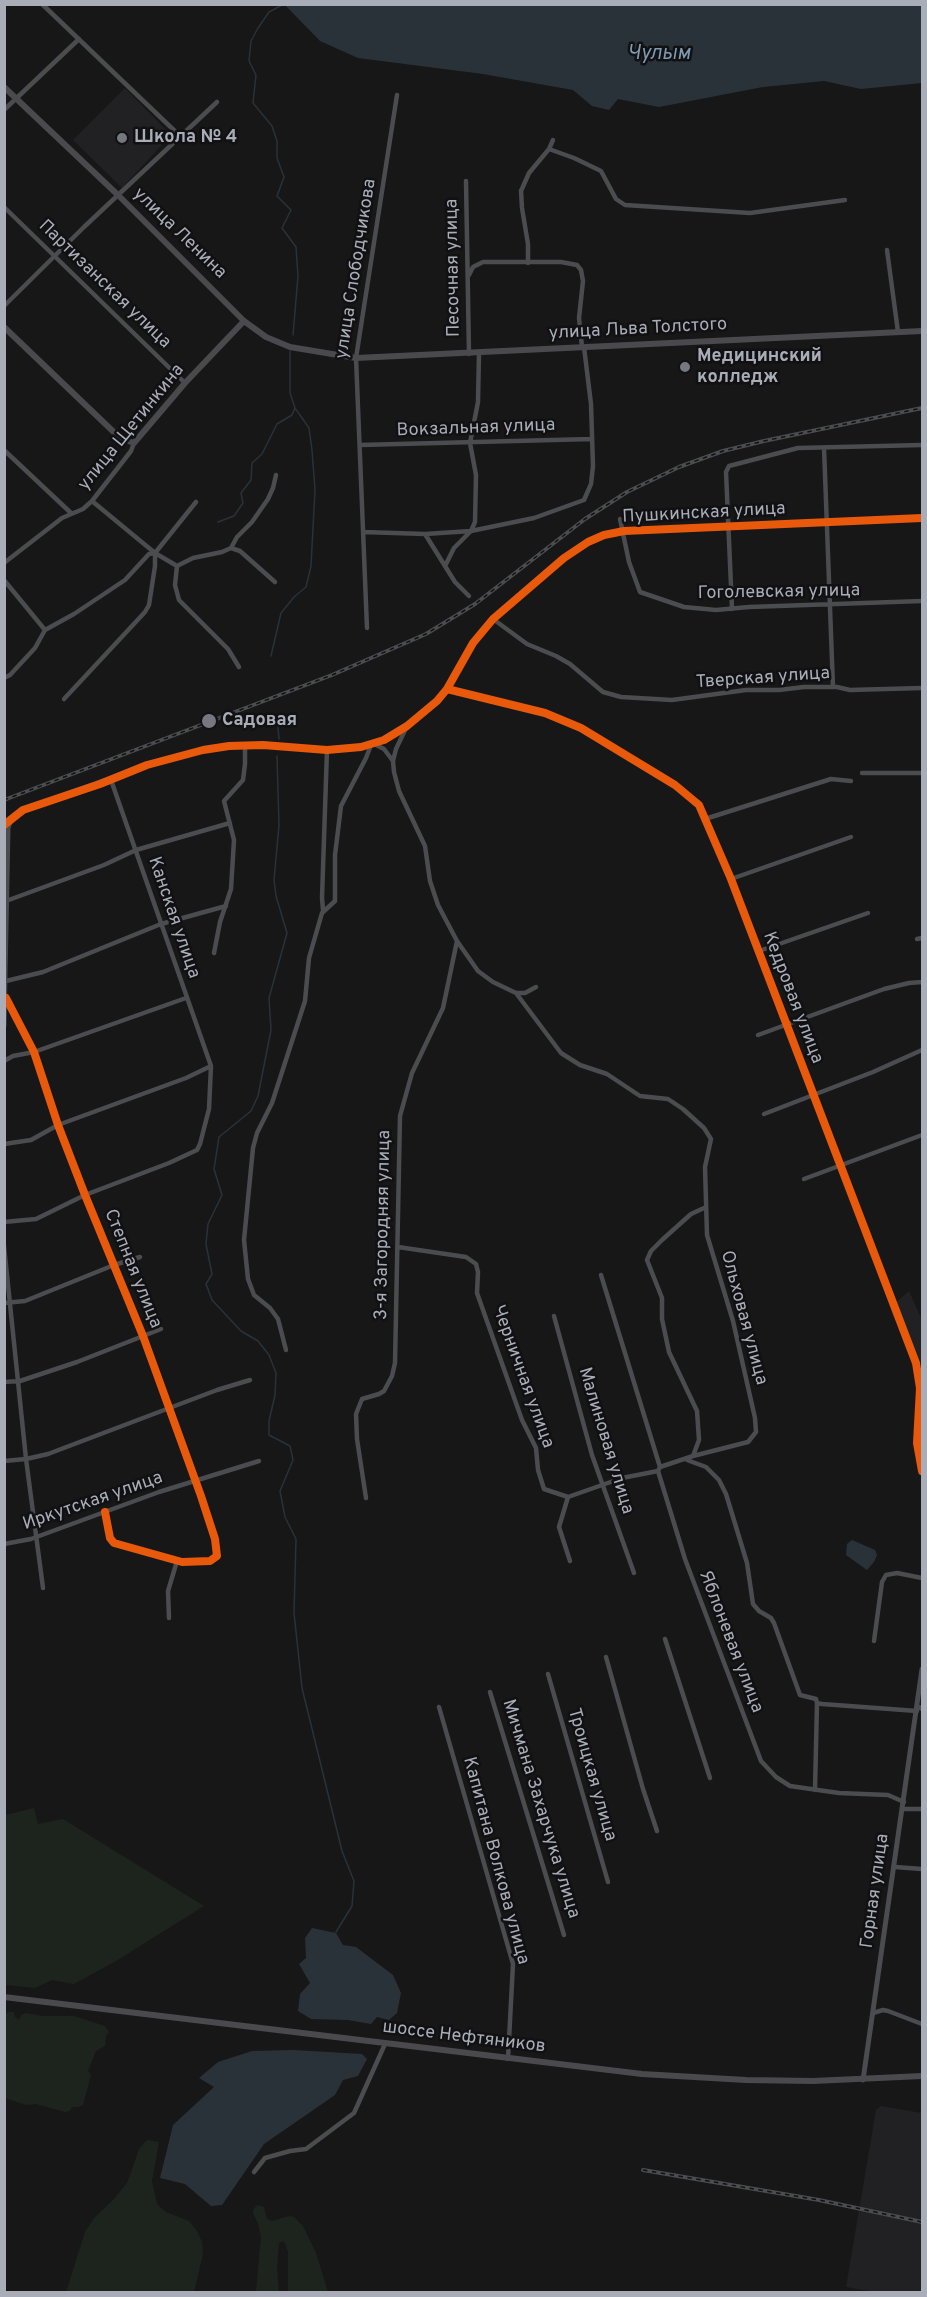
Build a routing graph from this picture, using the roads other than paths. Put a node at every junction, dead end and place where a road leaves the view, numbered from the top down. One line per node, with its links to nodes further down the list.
1 (42, 4): 2 (street)
2 (79, 39): 5 (street); 8 (street)
3 (4, 87): 5 (main road, улица Ленина)
4 (397, 95): 27 (street, улица Слободчикова)
5 (17, 98): 7 (street); 12 (main road, улица Ленина)
6 (217, 102): 8 (street)
7 (4, 110)
8 (180, 136): 12 (street)
9 (553, 140): 10 (street)
10 (549, 149): 13 (street); 17 (street)
11 (466, 181): 18 (street, Песочная улица)
12 (118, 196): 16 (street); 20 (main road, улица Ленина)
13 (845, 200)
14 (4, 207): 16 (street, Партизанская улица)
15 (887, 250): 23 (street)
16 (54, 256): 19 (street); 28 (street, Партизанская улица)
17 (528, 262): 18 (street); 24 (street)
18 (469, 275): 26 (street, Песочная улица)
19 (4, 306)
20 (244, 321): 27 (main road, улица Ленина); 28 (main road, улица Щетинкина)
21 (4, 327): 30 (main road)
22 (922, 331): 23 (main road, улица Льва Толстого)
23 (898, 332): 24 (main road, улица Льва Толстого)
24 (583, 347): 25 (main road, улица Льва Толстого); 29 (street)
25 (479, 353): 26 (main road, улица Льва Толстого); 31 (street, Песочная улица)
26 (469, 354): 27 (main road, улица Льва Толстого)
27 (356, 358): 32 (street, улица Слободчикова)
28 (185, 383): 30 (main road, улица Щетинкина)
29 (592, 439): 31 (street, Вокзальная улица); 44 (street)
30 (134, 442): 37 (street, улица Щетинкина)
31 (470, 443): 32 (street, Вокзальная улица); 44 (street, Песочная улица)
32 (360, 445): 46 (street, улица Слободчикова)
33 (922, 445): 34 (street)
34 (824, 448): 42 (street); 43 (street)
35 (4, 450): 39 (street)
36 (276, 475): 48 (street)
37 (92, 501): 39 (street, улица Щетинкина); 49 (street)
38 (196, 502): 49 (street)
39 (71, 513): 50 (street, улица Щетинкина)
40 (922, 518): 42 (street, Пушкинская улица)
41 (620, 519): 45 (street)
42 (826, 523): 43 (street, Пушкинская улица); 57 (street)
43 (729, 528): 45 (street, Пушкинская улица); 58 (street)
44 (471, 531): 47 (street); 52 (street)
45 (624, 531): 58 (street, Гоголевская улица); 59 (street, Пушкинская улица)
46 (363, 532): 47 (street); 60 (street, улица Слободчикова)
47 (425, 534): 52 (street)
48 (231, 548): 51 (street); 54 (street)
49 (155, 553): 51 (street); 61 (street); 67 (street)
50 (4, 563)
51 (177, 566): 62 (street)
52 (445, 566): 55 (street)
53 (4, 580): 61 (street)
54 (275, 582)
55 (468, 596)
56 (922, 602): 57 (street, Гоголевская улица)
57 (830, 606): 58 (street, Гоголевская улица); 64 (street)
58 (732, 609)
59 (493, 619): 64 (street, Тверская улица); 66 (street, Пушкинская улица)
60 (367, 628)
61 (45, 630): 63 (street)
62 (239, 667)
63 (4, 678)
64 (833, 687): 65 (street, Тверская улица)
65 (922, 688)
66 (447, 689): 68 (street, Пушкинская улица); 77 (street, Кедровая улица)
67 (64, 699)
68 (407, 726): 69 (street, Пушкинская улица); 72 (street)
69 (372, 744): 71 (street); 72 (street); 85 (street)
70 (245, 745): 71 (street); 75 (street); 79 (street)
71 (327, 750): 85 (street)
72 (393, 761): 88 (street)
73 (862, 773): 74 (street)
74 (922, 773)
75 (111, 780): 78 (street); 81 (street, Канская улица)
76 (850, 781): 77 (street)
77 (705, 819): 82 (street, Кедровая улица)
78 (7, 823): 83 (street)
79 (230, 823): 81 (street); 84 (street)
80 (851, 837): 82 (street)
81 (135, 850): 83 (street); 87 (street, Канская улица)
82 (732, 879): 89 (street, Кедровая улица)
83 (6, 901): 91 (street)
84 (226, 906): 87 (street); 90 (street)
85 (323, 910): 123 (street)
86 (868, 913): 89 (street)
87 (161, 924): 91 (street); 96 (street, Канская улица)
88 (457, 941): 94 (street); 115 (street, 3-я Загородняя улица)
89 (759, 951): 97 (street, Кедровая улица)
90 (214, 953)
91 (6, 981): 95 (street)
92 (922, 982): 97 (street)
93 (536, 987): 94 (street)
94 (516, 993): 112 (street, Ольховая улица)
95 (6, 998): 98 (street); 101 (street, Степная улица)
96 (186, 998): 101 (street); 103 (street, Канская улица)
97 (786, 1023): 99 (street); 104 (street, Кедровая улица)
98 (4, 1026)
99 (758, 1035)
100 (922, 1050): 104 (street)
101 (34, 1052): 102 (street); 106 (street, Степная улица)
102 (4, 1061)
103 (211, 1065): 106 (street); 111 (street)
104 (813, 1094): 105 (street); 109 (street, Кедровая улица)
105 (764, 1114)
106 (58, 1125): 108 (street); 111 (street, Степная улица)
107 (922, 1135): 109 (street)
108 (4, 1144)
109 (839, 1165): 110 (street); 126 (street, Кедровая улица)
110 (804, 1179)
111 (86, 1196): 113 (street); 117 (street, Степная улица)
112 (704, 1208): 129 (street); 129 (street, Ольховая улица)
113 (4, 1222)
114 (4, 1246): 119 (street)
115 (398, 1246): 138 (street, Черничная улица); 139 (street, 3-я Загородняя улица)
116 (140, 1257): 117 (street)
117 (114, 1265): 119 (street); 122 (street, Степная улица)
118 (601, 1275): 134 (street, Яблоневая улица)
119 (7, 1303): 125 (street)
120 (554, 1316): 137 (street, Малиновая улица)
121 (161, 1329): 122 (street)
122 (143, 1336): 125 (street); 128 (street, Степная улица)
123 (286, 1350)
124 (250, 1380): 128 (street)
125 (20, 1381): 127 (street); 130 (street)
126 (921, 1381): 135 (street, Кедровая улица)
127 (4, 1382)
128 (169, 1409): 130 (street); 136 (street, Степная улица)
129 (693, 1456): 131 (street)
130 (26, 1459): 132 (street); 141 (street)
131 (687, 1460): 134 (street); 155 (street)
132 (4, 1461)
133 (259, 1461): 136 (street, Иркутская улица)
134 (659, 1469): 137 (street); 159 (street, Яблоневая улица)
135 (922, 1471)
136 (196, 1482): 140 (street, Иркутская улица); 143 (street, Степная улица)
137 (602, 1485): 138 (street); 145 (street, Малиновая улица)
138 (568, 1497): 144 (street)
139 (366, 1498)
140 (105, 1512): 141 (street, Иркутская улица); 143 (street)
141 (37, 1537): 142 (street, Иркутская улица); 147 (street)
142 (4, 1544)
143 (177, 1561): 148 (street)
144 (570, 1561)
145 (634, 1573)
146 (922, 1578): 150 (street)
147 (43, 1588)
148 (170, 1618)
149 (665, 1639): 158 (street)
150 (874, 1641)
151 (606, 1657): 162 (street)
152 (922, 1669): 157 (street)
153 (548, 1674): 165 (street, Троицкая улица)
154 (490, 1692): 166 (street, Мичмана Захарчука улица)
155 (818, 1703): 157 (street); 159 (street)
156 (439, 1707): 171 (street, Капитана Волкова улица)
157 (919, 1709): 160 (street, Горная улица)
158 (710, 1778)
159 (815, 1790): 160 (street, Яблоневая улица)
160 (904, 1805): 161 (street, Яблоневая улица); 163 (street, Горная улица)
161 (922, 1809)
162 (657, 1831)
163 (895, 1867): 164 (street); 168 (street, Горная улица)
164 (922, 1869)
165 (608, 1882)
166 (564, 1935)
167 (4, 1997): 170 (main road, шоссе Нефтяников)
168 (873, 2013): 169 (street); 173 (street, Горная улица)
169 (922, 2024)
170 (385, 2044): 171 (main road, шоссе Нефтяников); 174 (street)
171 (508, 2059): 173 (main road, шоссе Нефтяников)
172 (922, 2076): 173 (main road, шоссе Нефтяников)
173 (863, 2080)
174 (254, 2172)

